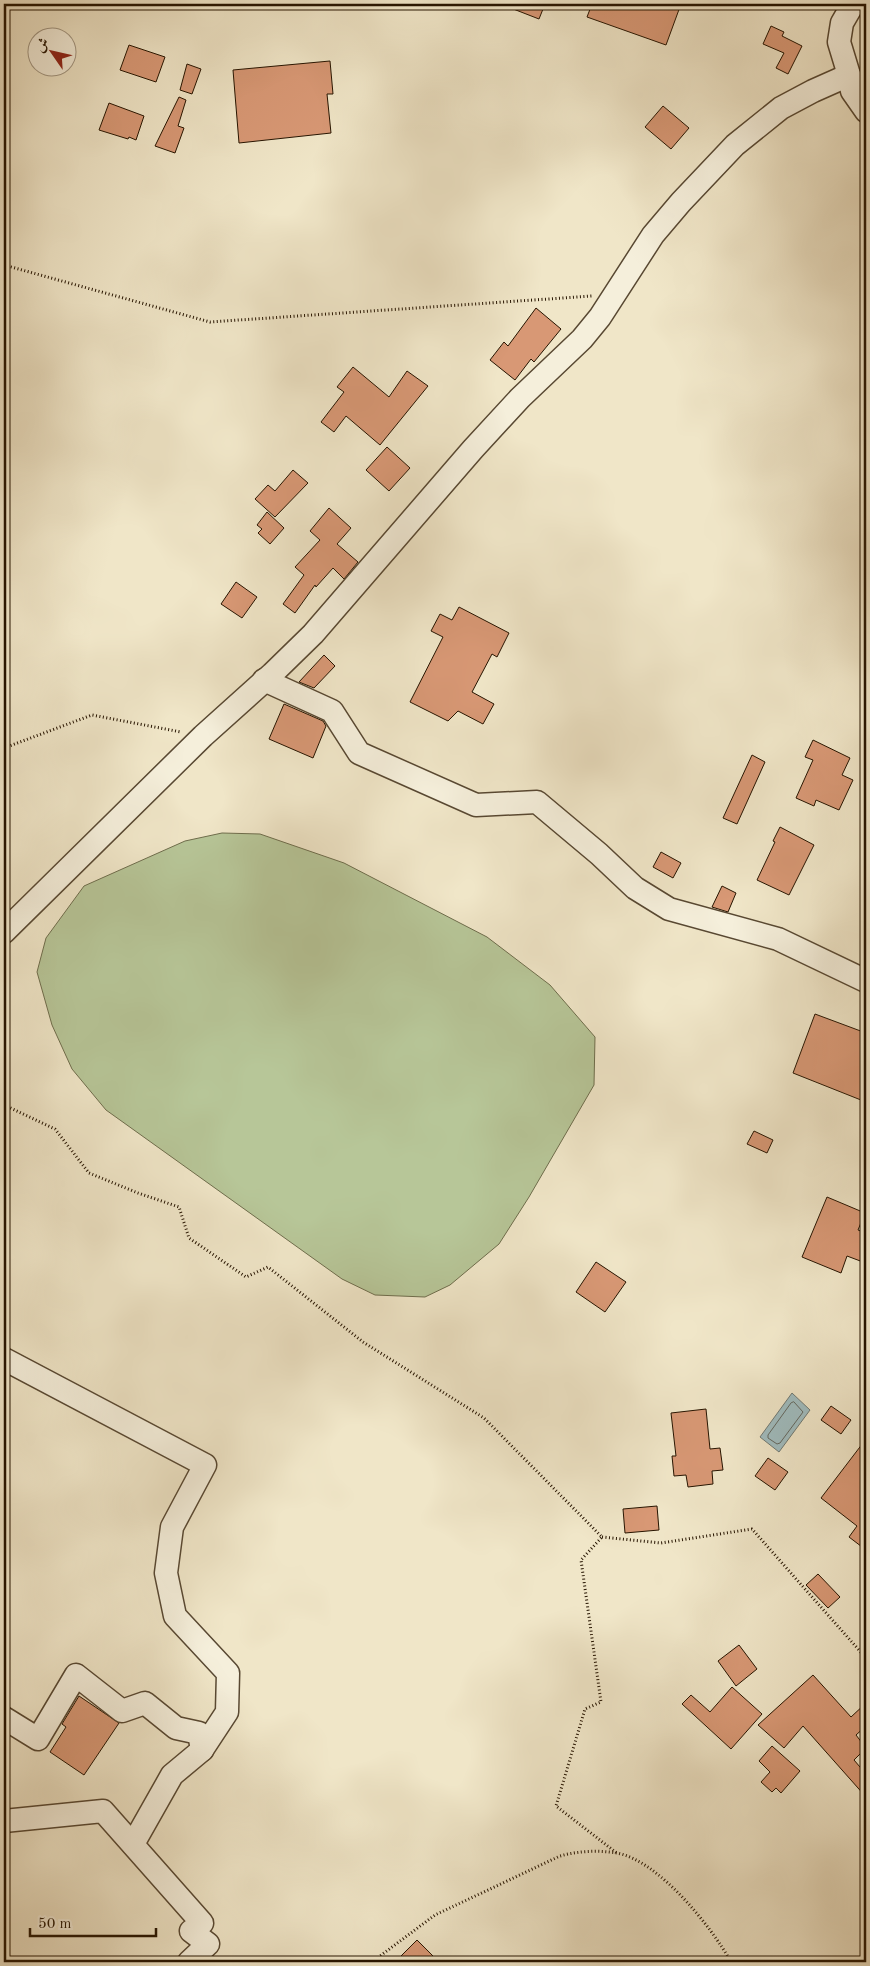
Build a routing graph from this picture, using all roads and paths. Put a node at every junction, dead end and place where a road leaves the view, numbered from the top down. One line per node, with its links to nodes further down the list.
1 (831, 4): 2 (street)
2 (848, 13): 3 (street)
3 (849, 75): 4 (street); 6 (street)
4 (866, 111)
5 (4, 265): 6 (path)
6 (615, 294): 7 (street)
7 (264, 680): 8 (street); 11 (street)
8 (203, 736): 9 (path); 10 (street)
9 (4, 748)
10 (4, 932)
11 (866, 981)
12 (4, 1105): 14 (path)
13 (4, 1360): 17 (street)
14 (602, 1537): 15 (path); 20 (path)
15 (866, 1658)
16 (4, 1718): 17 (street)
17 (202, 1750): 19 (street)
18 (4, 1821): 19 (street)
19 (133, 1844): 21 (street)
20 (618, 1854): 22 (path); 23 (path)
21 (190, 1962)
22 (372, 1962)
23 (731, 1962)

